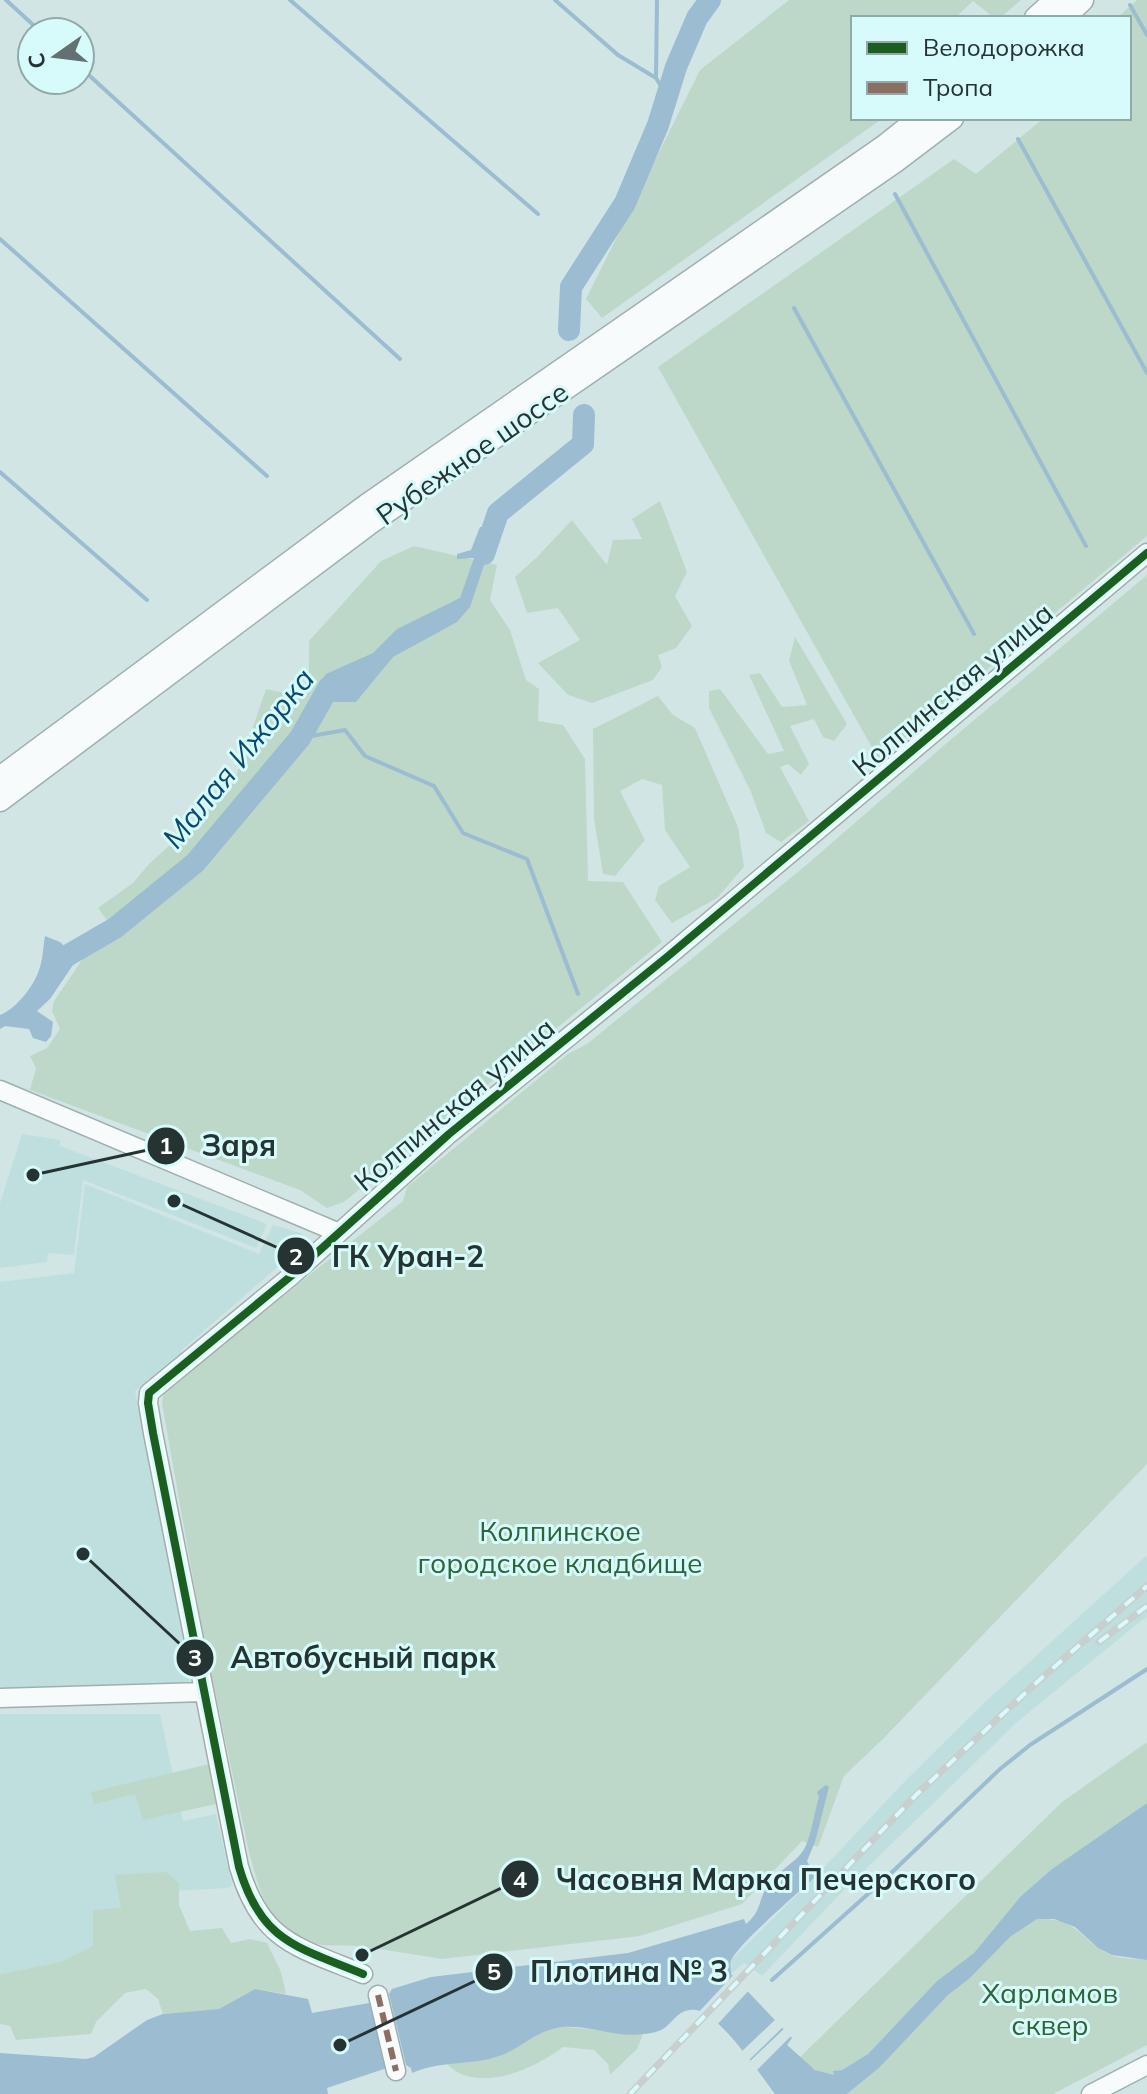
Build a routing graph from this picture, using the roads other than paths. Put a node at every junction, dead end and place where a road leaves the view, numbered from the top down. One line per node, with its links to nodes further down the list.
1 (1056, 0): 3 (main road)
2 (1082, 0): 4 (main road)
3 (1038, 16)
4 (1065, 16)
5 (918, 120): 8 (main road, Рубежное шоссе)
6 (949, 120): 9 (main road, Рубежное шоссе)
7 (1147, 553): 11 (street, Колпинская улица)
8 (0, 778)
9 (0, 800)
10 (0, 1090): 11 (street)
11 (337, 1232): 12 (street, Колпинская улица)
12 (204, 1692): 13 (street); 14 (street, Колпинская улица)
13 (0, 1698)
14 (363, 1974)
15 (378, 1995): 17 (street)
16 (1147, 2065): 18 (street)
17 (396, 2071)
18 (1091, 2094)

